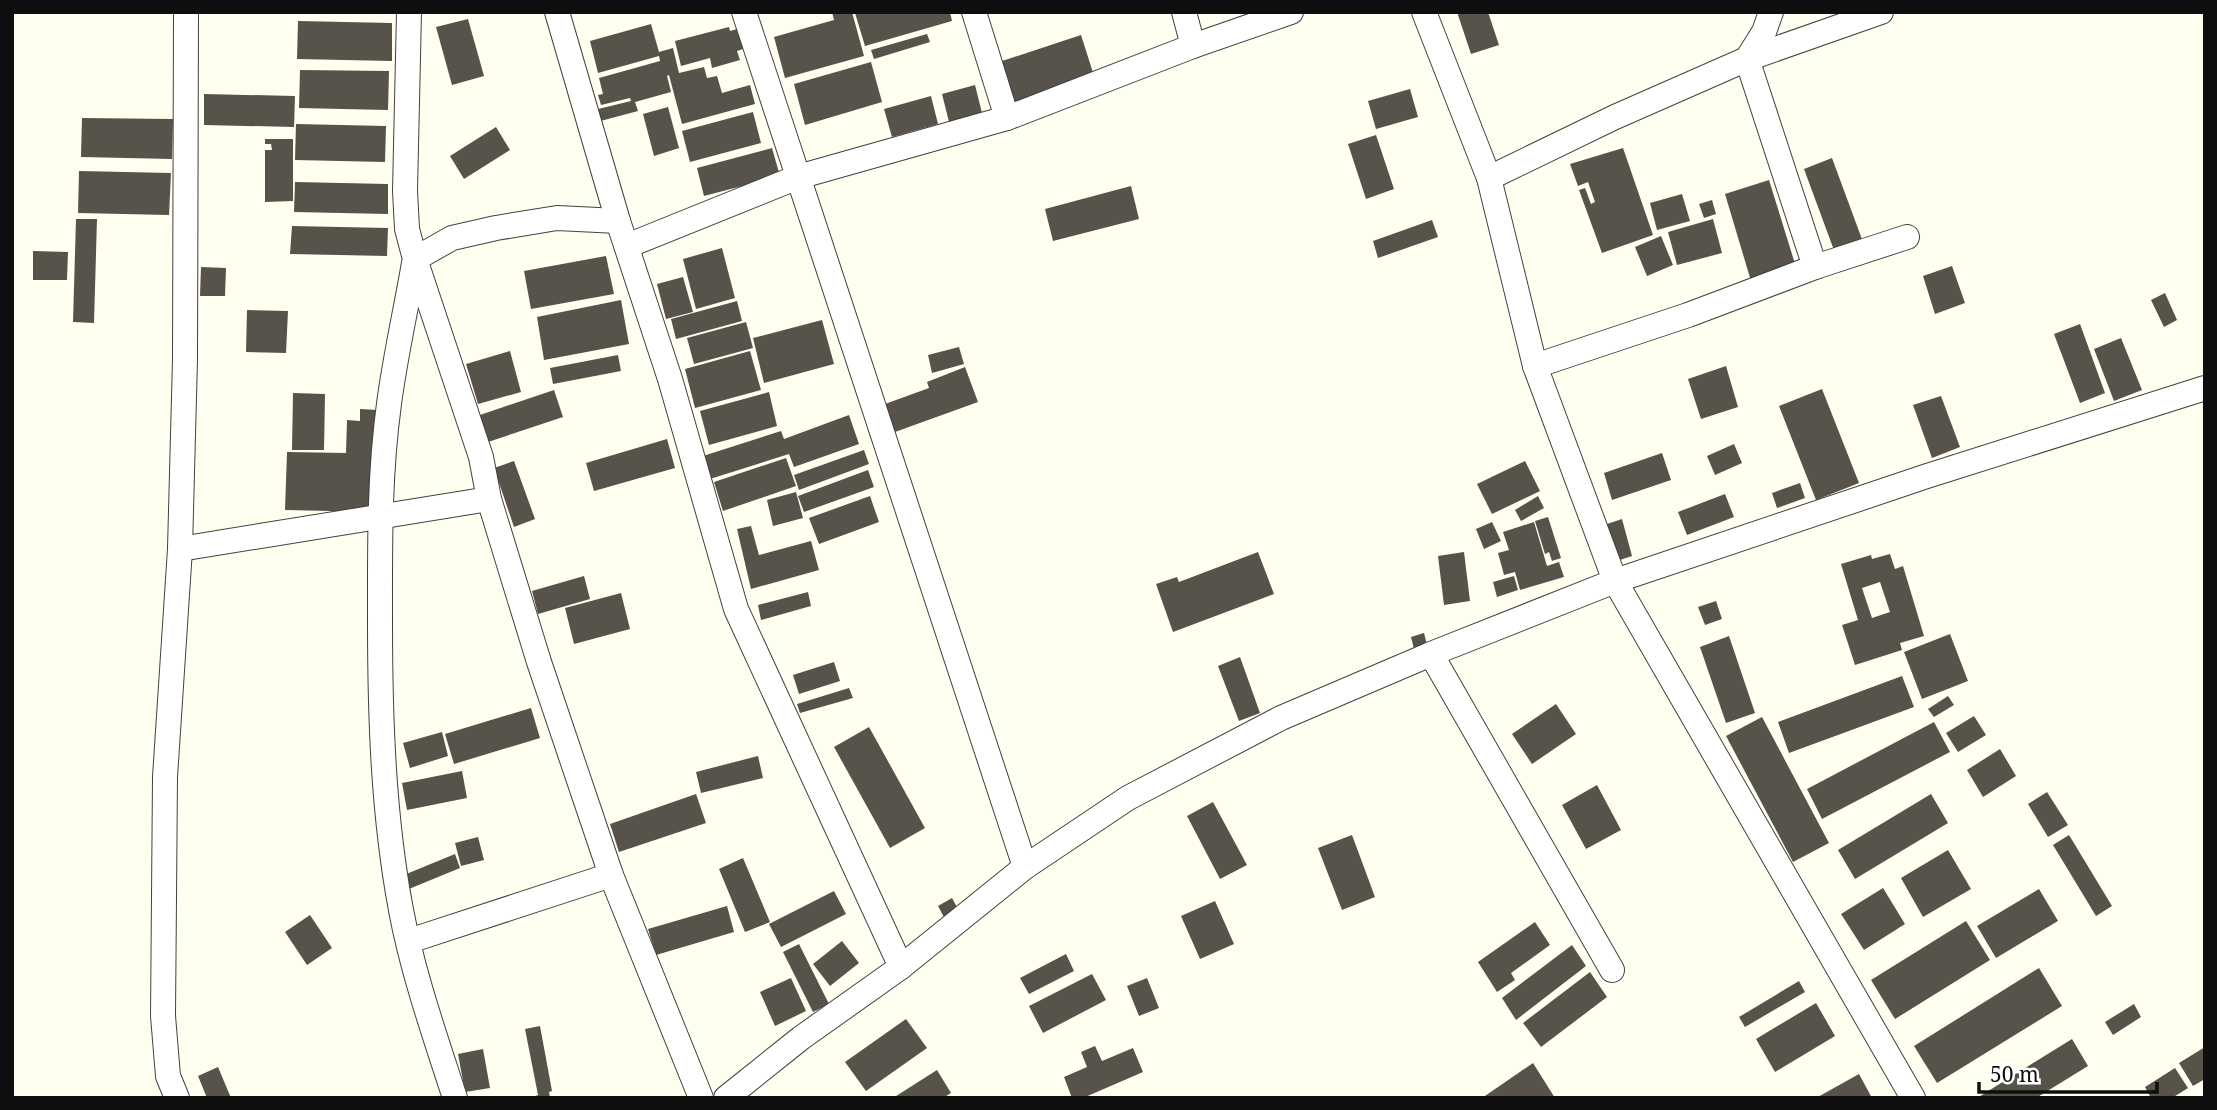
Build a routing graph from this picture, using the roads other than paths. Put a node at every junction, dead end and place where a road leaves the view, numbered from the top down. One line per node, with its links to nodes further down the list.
1 (186, 12): 25 (street)
2 (409, 12): 19 (street)
3 (557, 12): 16 (street)
4 (744, 12): 14 (street)
5 (974, 12): 13 (street)
6 (1184, 12): 11 (street)
7 (1291, 12): 11 (street)
8 (1424, 12): 15 (street)
9 (1771, 12): 12 (street)
10 (1881, 12): 12 (street)
11 (1193, 46): 13 (street)
12 (1747, 59): 15 (street); 20 (street)
13 (1007, 118): 14 (street)
14 (798, 177): 18 (street); 28 (street)
15 (1489, 178): 21 (street)
16 (618, 220): 18 (street); 19 (street)
17 (1907, 237): 20 (street)
18 (627, 246): 31 (street)
19 (415, 259): 23 (street); 24 (street)
20 (1815, 267): 21 (street)
21 (1535, 366): 26 (street)
22 (2202, 394): 26 (street)
23 (489, 499): 24 (street); 29 (street)
24 (379, 518): 25 (street); 30 (street)
25 (180, 549): 33 (street)
26 (1615, 581): 27 (street); 37 (street)
27 (1431, 654): 28 (street); 32 (street)
28 (1025, 867): 31 (street)
29 (611, 875): 30 (street); 35 (street)
30 (409, 941): 34 (street)
31 (901, 967): 36 (street)
32 (1612, 970)
33 (177, 1098)
34 (455, 1098)
35 (701, 1098)
36 (726, 1098)
37 (1913, 1098)

